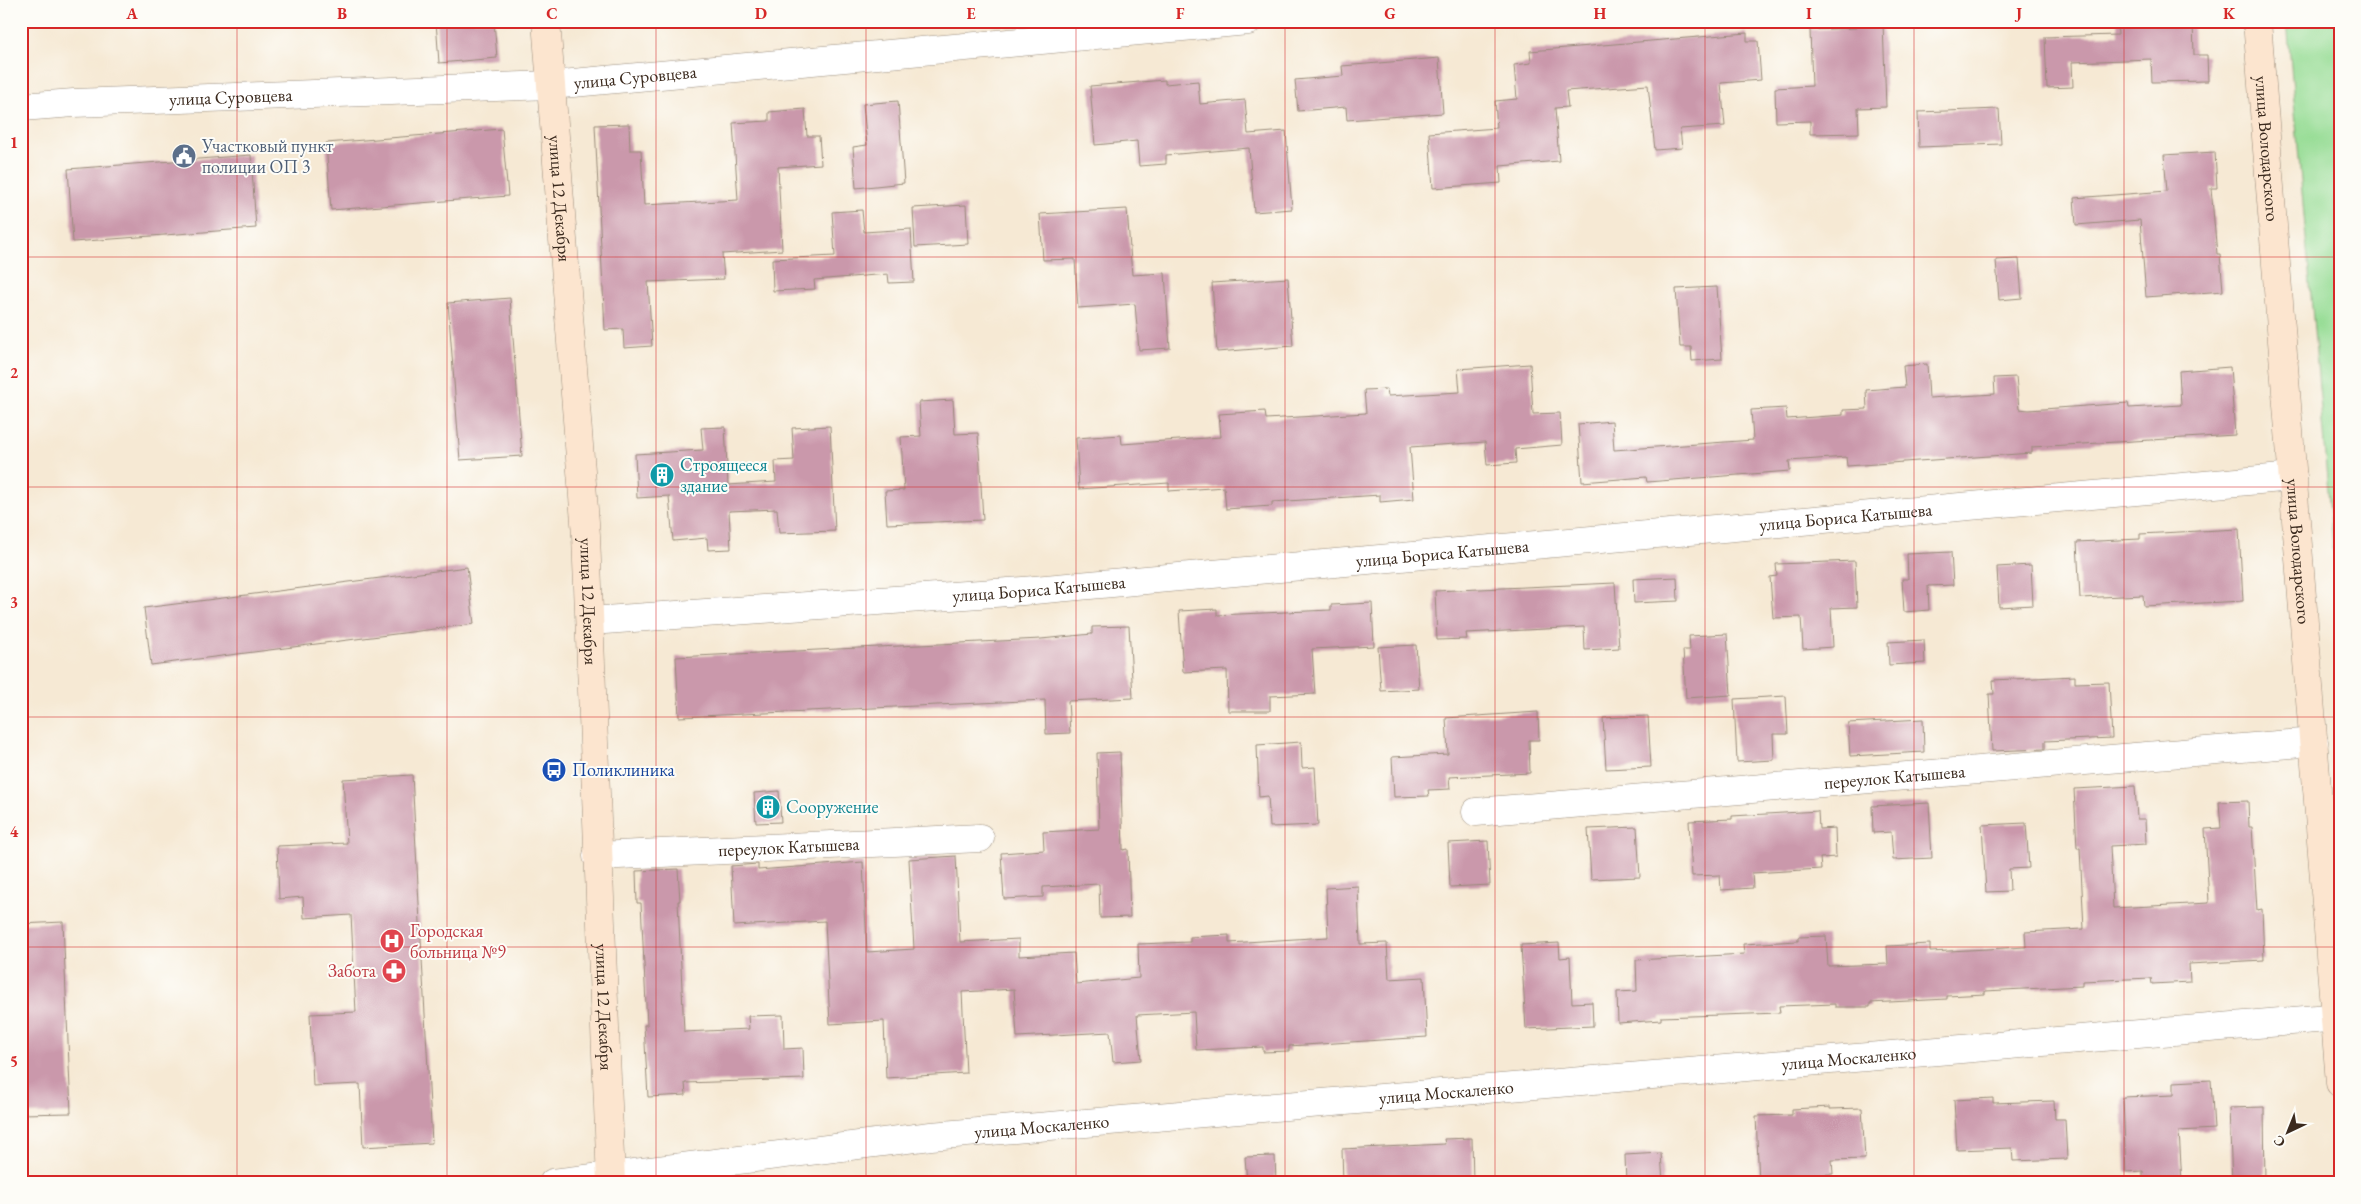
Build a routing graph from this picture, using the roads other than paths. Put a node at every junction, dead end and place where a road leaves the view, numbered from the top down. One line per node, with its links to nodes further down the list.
1 (546, 21): 4 (main road, улица 12 Декабря)
2 (1248, 21): 4 (street, улица Суровцева)
3 (2257, 21): 6 (main road, улица Володарского)
4 (551, 85): 5 (street, улица Суровцева); 7 (main road, улица 12 Декабря)
5 (21, 107)
6 (2293, 477): 7 (street, улица Бориса Катышева); 8 (main road, улица Володарского)
7 (590, 621): 11 (main road, улица 12 Декабря)
8 (2314, 742): 9 (street, переулок Катышева); 12 (main road, улица Володарского)
9 (1476, 812)
10 (980, 838): 11 (street, переулок Катышева)
11 (597, 856): 14 (main road, улица 12 Декабря)
12 (2337, 1017): 13 (main road, улица Володарского); 14 (street, улица Москаленко)
13 (2340, 1083)
14 (610, 1179): 15 (street, улица Москаленко)
15 (554, 1183)

